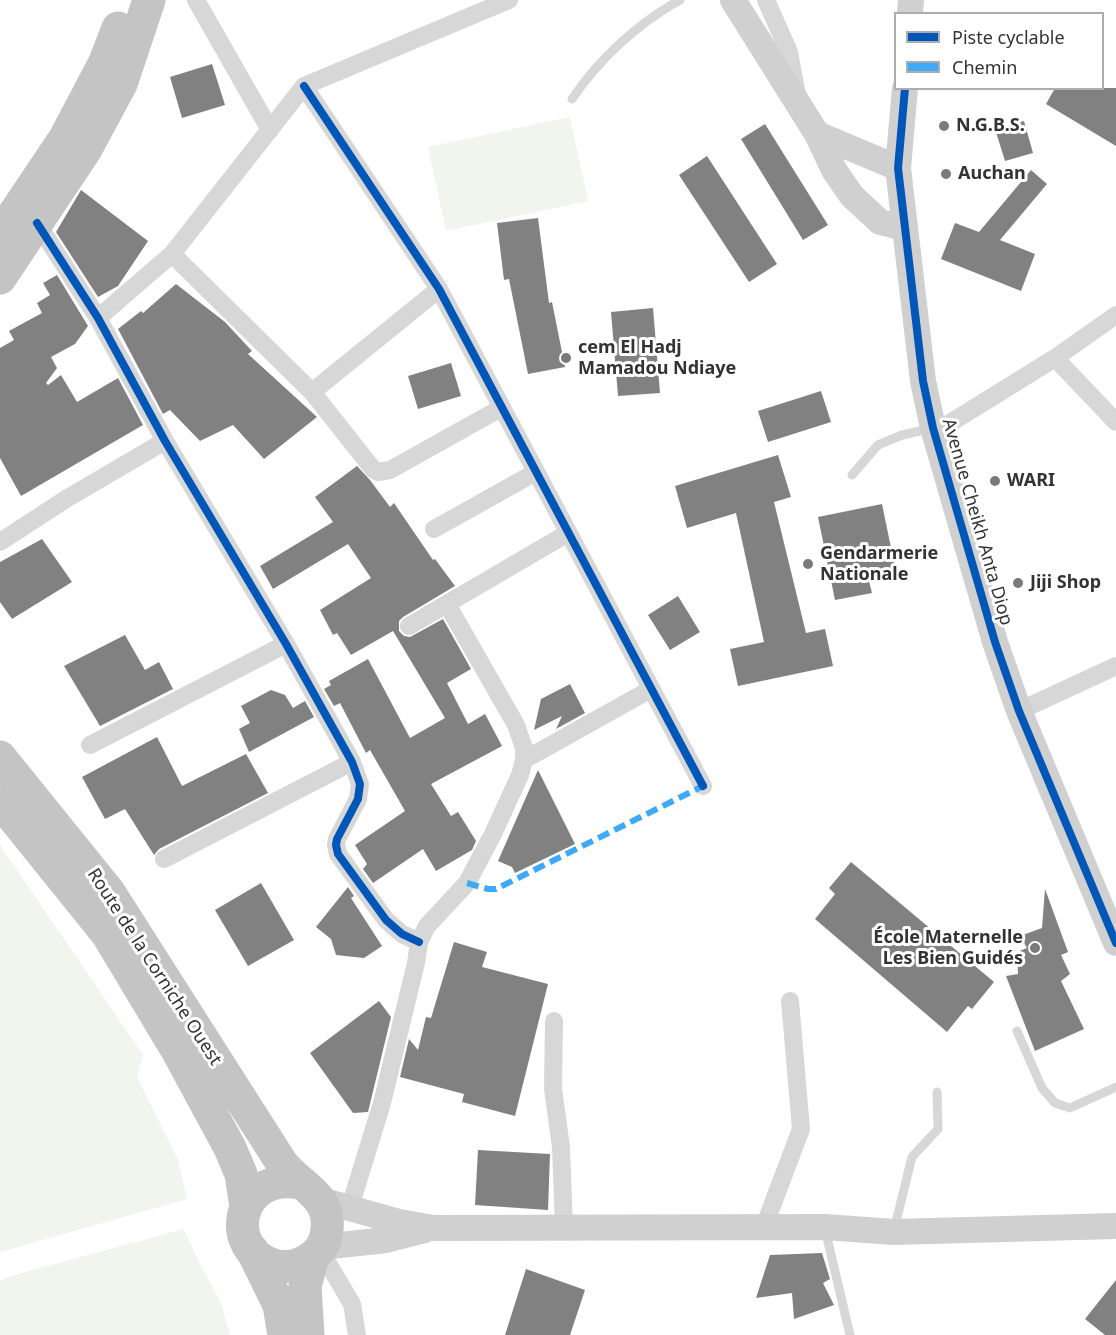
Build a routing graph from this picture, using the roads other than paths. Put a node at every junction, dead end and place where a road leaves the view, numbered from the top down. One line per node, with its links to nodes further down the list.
1 (126, 0): 17 (highway)
2 (149, 0): 15 (highway)
3 (196, 0): 12 (street)
4 (509, 0): 8 (street)
5 (680, 0): 10 (lane)
6 (733, 0): 11 (street)
7 (766, 0): 11 (street)
8 (304, 86): 12 (street); 20 (street)
9 (905, 90): 14 (street, Avenue Cheikh Anta Diop)
10 (572, 99)
11 (798, 104): 13 (street)
12 (270, 130): 18 (street)
13 (818, 134): 14 (street); 16 (street)
14 (898, 168): 16 (street, Avenue Cheikh Anta Diop)
15 (37, 223): 19 (highway); 22 (street)
16 (904, 228): 27 (street, Avenue Cheikh Anta Diop)
17 (0, 235)
18 (172, 254): 22 (street); 24 (street)
19 (0, 278)
20 (438, 289): 24 (street); 25 (street)
21 (1116, 315): 23 (street)
22 (98, 318): 28 (street)
23 (1055, 358): 26 (street); 27 (street)
24 (312, 392): 25 (street)
25 (501, 408): 29 (street)
26 (1116, 422)
27 (934, 431): 30 (lane); 39 (street, Avenue Cheikh Anta Diop)
28 (165, 441): 33 (street); 36 (street)
29 (536, 472): 31 (street); 32 (street)
30 (852, 474)
31 (434, 529)
32 (568, 533): 34 (street); 38 (street)
33 (0, 542)
34 (447, 604): 35 (street); 42 (street)
35 (409, 626)
36 (286, 644): 40 (street); 43 (street)
37 (1116, 666): 39 (street)
38 (651, 689): 42 (street); 44 (street)
39 (1019, 711): 48 (street, Avenue Cheikh Anta Diop)
40 (90, 745)
41 (0, 757): 54 (highway, Route de la Corniche Ouest)
42 (524, 760): 47 (street)
43 (352, 762): 46 (street); 47 (street)
44 (703, 786)
45 (0, 801): 55 (highway, Route de la Corniche Ouest)
46 (164, 859)
47 (418, 942): 54 (street)
48 (1116, 943)
49 (790, 1001): 57 (street)
50 (554, 1021): 60 (street)
51 (1017, 1031): 52 (lane)
52 (1116, 1088)
53 (937, 1092): 61 (lane)
54 (324, 1197): 55 (highway); 59 (street); 63 (highway)
55 (246, 1207): 62 (highway)
56 (1116, 1226): 61 (street)
57 (764, 1227): 58 (street); 60 (street)
58 (825, 1227): 61 (street); 66 (lane)
59 (434, 1228): 60 (street); 63 (street)
60 (564, 1228)
61 (894, 1232)
62 (252, 1250): 63 (highway); 64 (highway)
63 (318, 1251): 64 (highway); 65 (street)
64 (294, 1324)
65 (357, 1335)
66 (850, 1335)

